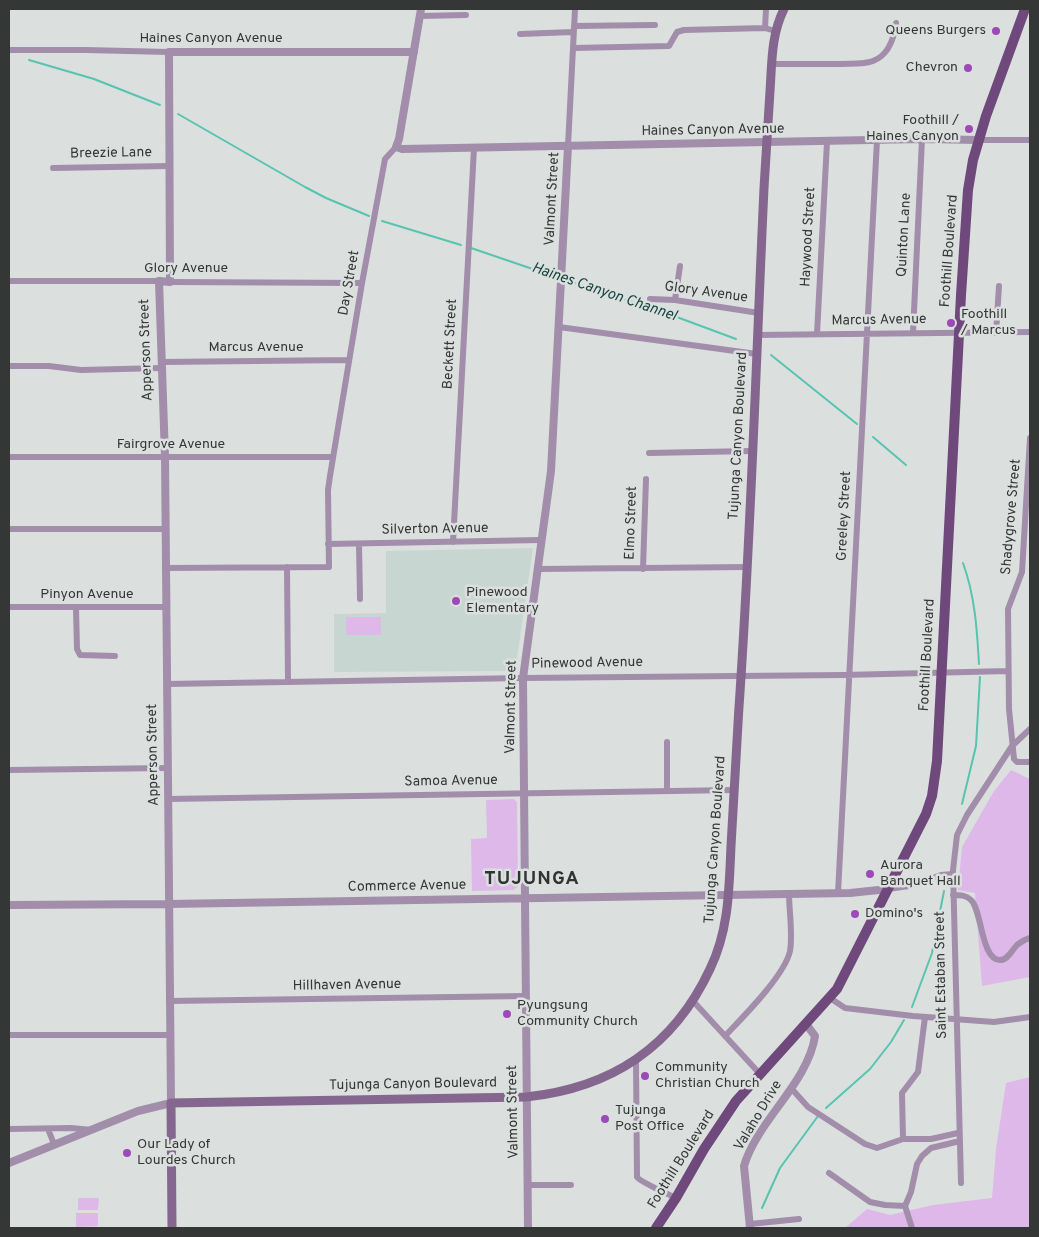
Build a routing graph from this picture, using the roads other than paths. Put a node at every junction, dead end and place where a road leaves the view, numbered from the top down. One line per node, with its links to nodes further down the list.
1 (575, 9): 10 (street, Valmont Street)
2 (766, 9): 9 (street)
3 (784, 9): 11 (main road, Tujunga Canyon Boulevard)
4 (1025, 9): 20 (main road, Foothill Boulevard)
5 (421, 12): 6 (street); 16 (street, Day Street)
6 (466, 15)
7 (896, 23): 17 (street)
8 (655, 25): 10 (street)
9 (765, 28): 11 (street); 13 (street)
10 (574, 29): 12 (street); 13 (street, Valmont Street)
11 (775, 31): 17 (main road, Tujunga Canyon Boulevard)
12 (520, 34)
13 (573, 48): 24 (street, Valmont Street)
14 (9, 50): 15 (street, Haines Canyon Avenue)
15 (169, 52): 16 (street, Haines Canyon Avenue); 27 (street)
16 (414, 52): 25 (street, Day Street)
17 (772, 64): 23 (main road, Tujunga Canyon Boulevard)
18 (922, 139): 19 (street, Haines Canyon Avenue); 20 (street, Haines Canyon Avenue); 42 (street, Quinton Lane)
19 (876, 140): 22 (street, Haines Canyon Avenue); 39 (street, Greeley Street)
20 (979, 140): 21 (street, Haines Canyon Avenue); 40 (main road, Foothill Boulevard)
21 (1030, 140)
22 (827, 142): 23 (street, Haines Canyon Avenue); 44 (street, Haywood Street)
23 (767, 143): 24 (street, Haines Canyon Avenue); 37 (main road, Tujunga Canyon Boulevard)
24 (568, 146): 26 (street, Haines Canyon Avenue); 38 (street, Valmont Street)
25 (396, 148): 26 (street, Haines Canyon Avenue); 33 (street, Day Street)
26 (474, 148): 60 (street, Beckett Street)
27 (169, 166): 28 (street, Breezie Lane); 32 (street)
28 (53, 168)
29 (680, 266): 36 (street)
30 (9, 281): 31 (street, Glory Avenue)
31 (159, 282): 32 (street, Glory Avenue); 48 (street, Apperson Street)
32 (170, 282): 33 (street, Glory Avenue)
33 (362, 283): 47 (street, Day Street)
34 (999, 286): 43 (street)
35 (650, 299): 36 (street, Glory Avenue)
36 (675, 300): 37 (street, Glory Avenue)
37 (759, 313): 45 (main road, Tujunga Canyon Boulevard)
38 (559, 327): 46 (street); 59 (street, Valmont Street)
39 (867, 332): 42 (street, Marcus Avenue); 44 (street, Marcus Avenue); 76 (street, Greeley Street)
40 (959, 332): 42 (street, Marcus Avenue); 43 (street, Marcus Avenue); 74 (main road, Foothill Boulevard)
41 (1030, 332): 43 (street, Marcus Avenue)
42 (913, 333)
43 (996, 333)
44 (817, 334): 45 (street, Marcus Avenue)
45 (758, 335): 46 (main road, Tujunga Canyon Boulevard)
46 (757, 354): 51 (main road, Tujunga Canyon Boulevard)
47 (349, 360): 48 (street, Marcus Avenue); 55 (street, Day Street)
48 (162, 365): 49 (street, Marcus Avenue); 54 (street, Apperson Street)
49 (10, 366)
50 (1030, 438): 73 (street, Shadygrove Street)
51 (751, 451): 52 (street); 65 (main road, Tujunga Canyon Boulevard)
52 (649, 452)
53 (9, 457): 54 (street, Fairgrove Avenue)
54 (165, 457): 55 (street, Fairgrove Avenue); 58 (street, Apperson Street)
55 (334, 457): 61 (street, Day Street)
56 (646, 479): 67 (street, Elmo Street)
57 (9, 529): 58 (street)
58 (165, 529): 64 (street, Apperson Street)
59 (541, 540): 60 (street, Silverton Avenue); 66 (street, Valmont Street)
60 (453, 542): 62 (street, Silverton Avenue)
61 (328, 544): 62 (street, Silverton Avenue); 63 (street, Day Street)
62 (359, 544): 68 (street)
63 (287, 567): 64 (street); 78 (street)
64 (165, 568): 71 (street, Apperson Street)
65 (747, 568): 67 (street); 75 (main road, Tujunga Canyon Boulevard)
66 (538, 569): 67 (street); 77 (street, Valmont Street)
67 (643, 569)
68 (360, 599)
69 (9, 607): 70 (street, Pinyon Avenue)
70 (76, 608): 71 (street, Pinyon Avenue); 72 (street)
71 (165, 608): 79 (street, Apperson Street)
72 (115, 656)
73 (1008, 671): 74 (street, Pinewood Avenue); 82 (street, Shadygrove Street)
74 (941, 672): 76 (street, Pinewood Avenue); 91 (main road, Foothill Boulevard)
75 (742, 675): 76 (street, Pinewood Avenue); 77 (street, Pinewood Avenue); 86 (main road, Tujunga Canyon Boulevard)
76 (849, 675): 93 (street, Greeley Street)
77 (523, 678): 78 (street, Pinewood Avenue); 88 (street, Valmont Street)
78 (288, 682): 79 (street, Pinewood Avenue)
79 (167, 684): 84 (street, Apperson Street)
80 (1030, 729): 82 (street, Saint Estaban Street)
81 (667, 742): 87 (street)
82 (1012, 746): 83 (street); 90 (street, Saint Estaban Street)
83 (1030, 762)
84 (168, 768): 85 (street); 89 (street, Apperson Street)
85 (9, 770)
86 (735, 790): 87 (street, Samoa Avenue); 94 (main road, Tujunga Canyon Boulevard)
87 (668, 791): 88 (street, Samoa Avenue)
88 (523, 794): 89 (street, Samoa Avenue); 96 (street, Valmont Street)
89 (168, 799): 97 (street, Apperson Street)
90 (953, 874): 91 (street, Commerce Avenue); 95 (street, Saint Estaban Street)
91 (888, 889): 93 (street, Commerce Avenue); 101 (main road, Foothill Boulevard)
92 (789, 893): 93 (street, Commerce Avenue); 94 (street, Commerce Avenue); 110 (street)
93 (838, 893)
94 (728, 894): 96 (street, Commerce Avenue); 103 (main road, Tujunga Canyon Boulevard)
95 (953, 895): 99 (street); 106 (street, Saint Estaban Street)
96 (524, 898): 97 (street, Commerce Avenue); 100 (street, Valmont Street)
97 (169, 904): 98 (street, Commerce Avenue); 102 (street, Apperson Street)
98 (9, 905)
99 (1030, 938)
100 (526, 996): 102 (street, Hillhaven Avenue); 114 (street, Valmont Street)
101 (830, 998): 104 (street); 107 (main road, Foothill Boulevard)
102 (170, 1001): 109 (street, Apperson Street)
103 (692, 1001): 110 (street); 111 (main road, Tujunga Canyon Boulevard)
104 (926, 1017): 106 (street); 120 (street)
105 (1030, 1017): 106 (street)
106 (956, 1019): 119 (street, Saint Estaban Street)
107 (806, 1024): 112 (main road, Foothill Boulevard); 113 (street, Valaho Drive)
108 (9, 1035): 109 (street)
109 (170, 1035): 115 (street, Apperson Street)
110 (725, 1036): 112 (street)
111 (636, 1060): 114 (main road, Tujunga Canyon Boulevard); 128 (street)
112 (760, 1074): 128 (main road, Foothill Boulevard)
113 (791, 1088): 120 (street); 132 (street, Valaho Drive)
114 (526, 1097): 115 (main road, Tujunga Canyon Boulevard); 126 (street, Valmont Street)
115 (171, 1103): 118 (street, Tujunga Canyon Boulevard); 133 (main road, Apperson Street)
116 (9, 1129): 117 (street)
117 (48, 1129): 118 (street); 122 (street)
118 (93, 1130): 122 (street, Tujunga Canyon Boulevard)
119 (958, 1133): 120 (street); 121 (street, Saint Estaban Street)
120 (903, 1139)
121 (960, 1141): 125 (street, Saint Estaban Street); 129 (street)
122 (54, 1144): 123 (street, Tujunga Canyon Boulevard)
123 (9, 1163)
124 (830, 1173): 129 (street)
125 (961, 1184)
126 (527, 1185): 127 (street); 134 (street, Valmont Street)
127 (571, 1185)
128 (676, 1198): 135 (main road, Foothill Boulevard)
129 (905, 1206): 136 (street)
130 (799, 1219): 131 (street)
131 (782, 1225): 132 (street)
132 (750, 1226)
133 (172, 1228)
134 (528, 1228)
135 (656, 1228)
136 (912, 1228)

